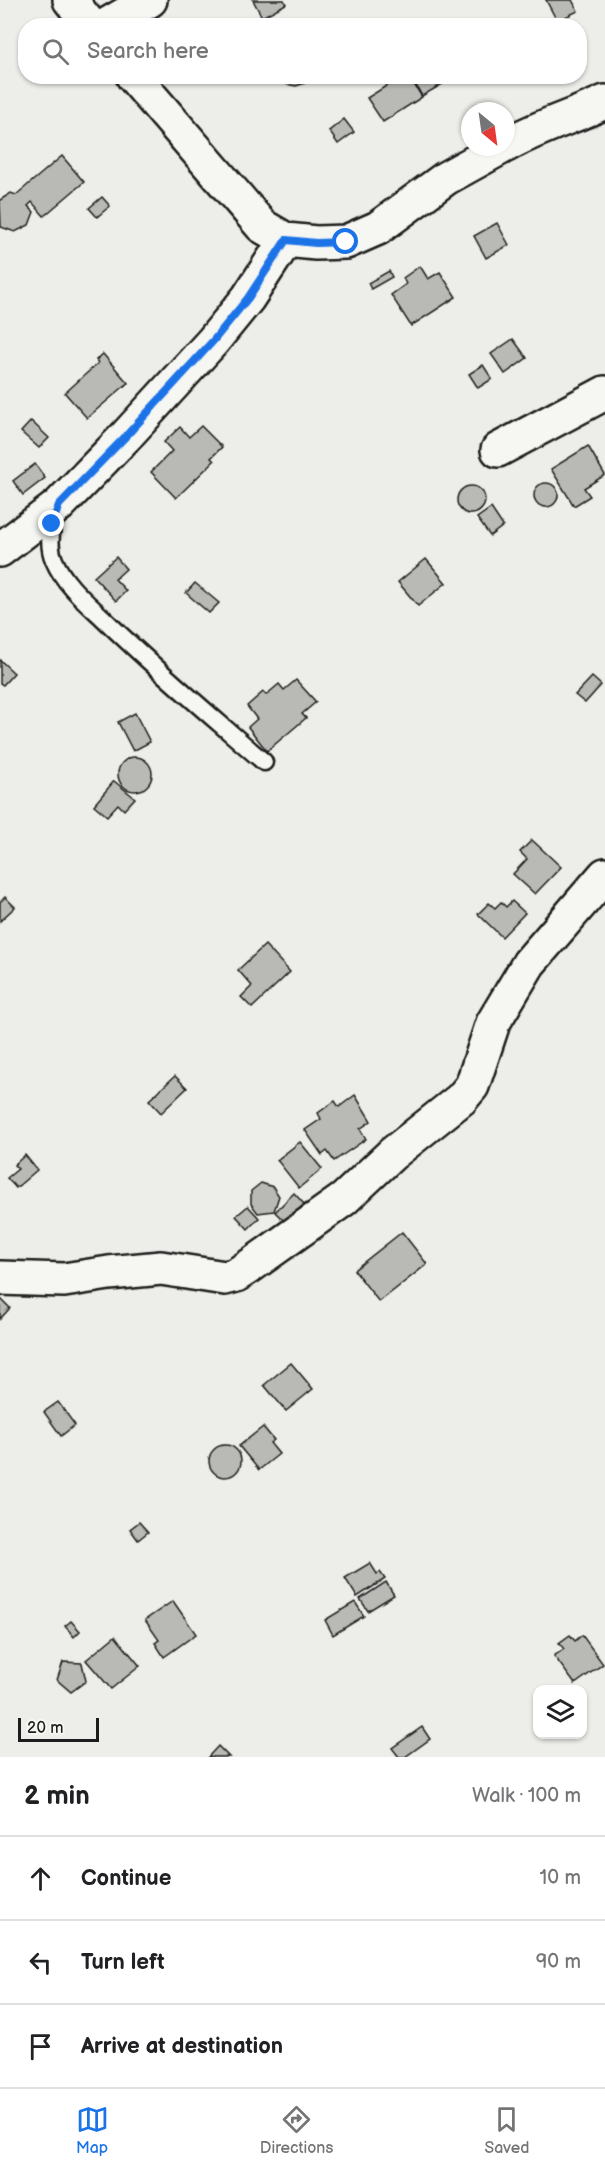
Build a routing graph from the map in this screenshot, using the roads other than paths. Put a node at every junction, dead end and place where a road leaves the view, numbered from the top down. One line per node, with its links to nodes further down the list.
1 (70, 0): 3 (street)
2 (150, 0): 4 (street)
3 (85, 18)
4 (119, 18)
5 (141, 84): 9 (street)
6 (605, 102): 7 (street)
7 (515, 140)
8 (486, 156): 9 (street)
9 (286, 240): 12 (street)
10 (605, 393): 11 (street)
11 (498, 450)
12 (59, 505): 13 (street); 14 (lane)
13 (0, 550)
14 (264, 762)
15 (605, 875): 16 (street)
16 (0, 1278)

